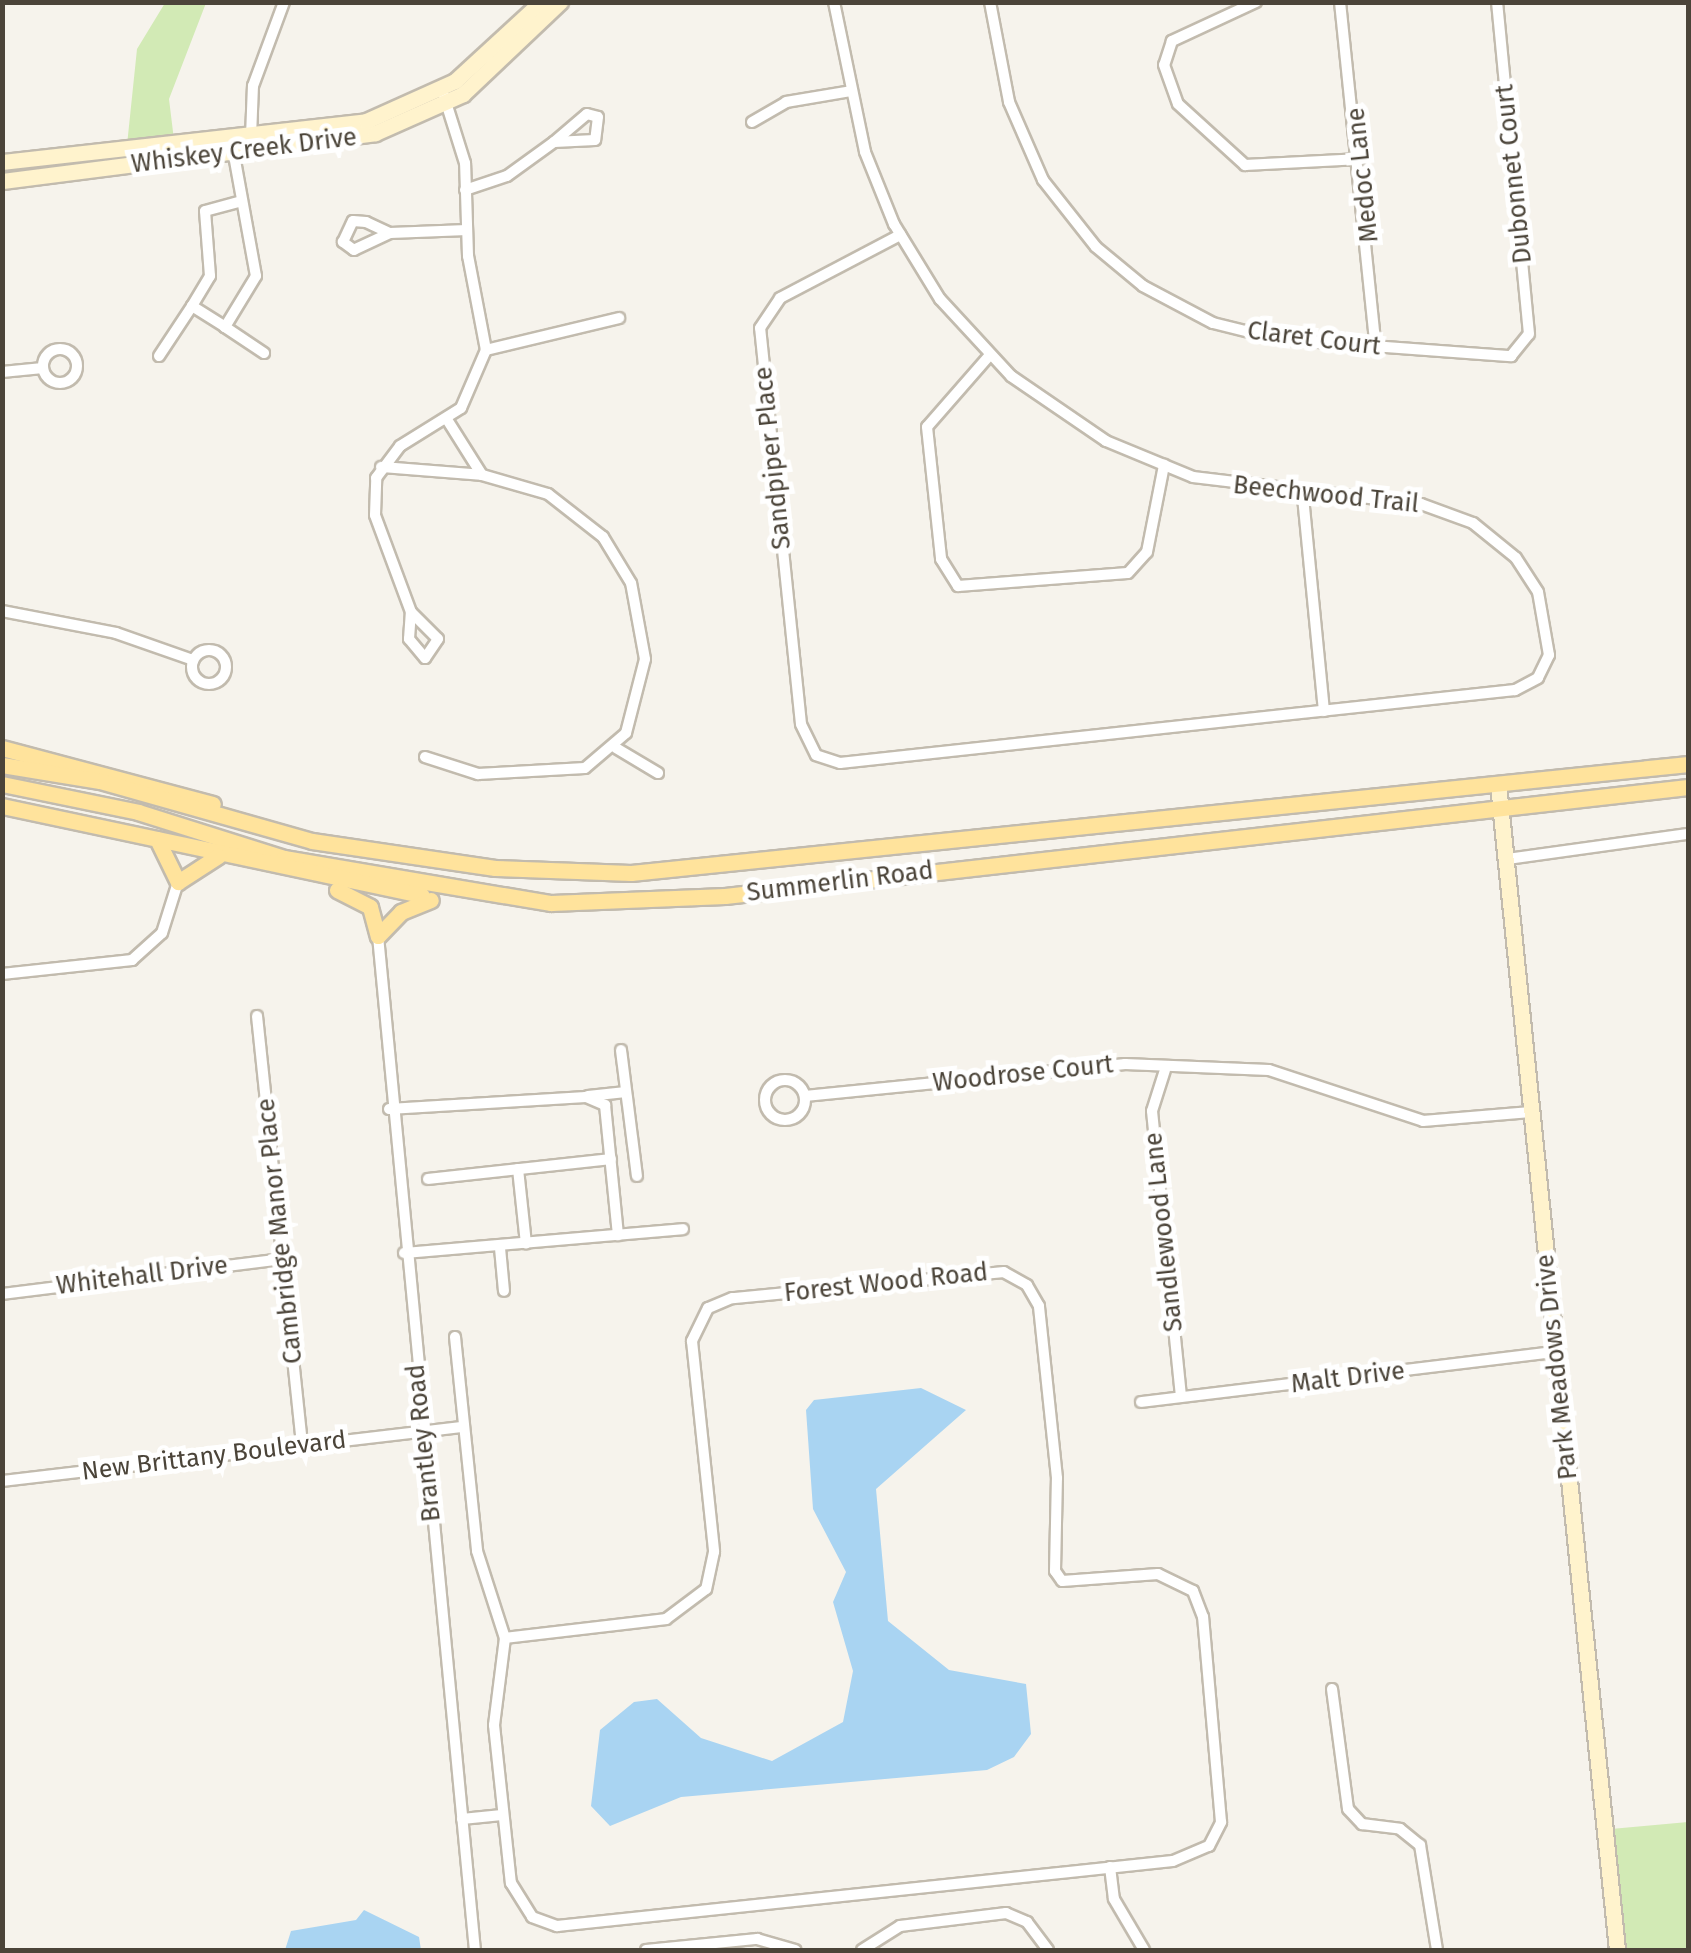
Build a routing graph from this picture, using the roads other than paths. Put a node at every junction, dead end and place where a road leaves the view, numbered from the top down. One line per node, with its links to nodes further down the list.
1 (284, 2): 13 (street)
2 (541, 2): 10 (street, Whiskey Creek Drive)
3 (560, 2): 10 (street, Whiskey Creek Drive)
4 (834, 2): 9 (street, Beechwood Trail)
5 (990, 2): 27 (street, Claret Court)
6 (1256, 2): 15 (street)
7 (1340, 2): 15 (street, Medoc Lane)
8 (1496, 2): 26 (street, Dubonnet Court)
9 (852, 91): 11 (street); 22 (street, Beechwood Trail)
10 (444, 96): 13 (street, Whiskey Creek Drive); 18 (street)
11 (752, 122)
12 (554, 142): 18 (street)
13 (252, 145): 14 (street, Whiskey Creek Drive); 16 (street, Whiskey Creek Drive)
14 (234, 154): 17 (street, Whiskey Creek Drive); 19 (street)
15 (1362, 160): 27 (street, Medoc Lane)
16 (2, 162)
17 (2, 181)
18 (465, 190): 20 (street)
19 (239, 202): 23 (street); 25 (street)
20 (467, 230): 21 (street); 28 (street)
21 (390, 233)
22 (900, 235): 31 (street, Beechwood Trail); 45 (street, Sandpiper Place)
23 (192, 306): 25 (street); 30 (street)
24 (619, 318): 28 (street)
25 (225, 327): 29 (street)
26 (1525, 345): 27 (street, Claret Court)
27 (1376, 348)
28 (486, 350): 34 (street)
29 (264, 354)
30 (159, 356)
31 (989, 356): 35 (street, Beechwood Trail); 35 (street)
32 (43, 368): 33 (street)
33 (2, 372)
34 (448, 421): 36 (street); 37 (street)
35 (1164, 465): 38 (street, Beechwood Trail)
36 (382, 467): 37 (street); 40 (street)
37 (482, 475): 44 (street)
38 (1303, 497): 42 (street); 42 (street, Beechwood Trail)
39 (2, 612): 41 (street)
40 (411, 612)
41 (193, 660)
42 (1324, 710): 45 (street, Beechwood Trail)
43 (2, 748): 58 (main road)
44 (616, 748): 46 (street); 49 (street)
45 (816, 755)
46 (425, 757)
47 (1688, 764): 51 (main road, Summerlin Road)
48 (2, 765): 58 (main road, Summerlin Road)
49 (658, 773)
50 (2, 784): 63 (main road, Summerlin Road)
51 (1498, 784): 54 (street, Park Meadows Drive); 58 (main road, Summerlin Road)
52 (1688, 787): 54 (main road, Summerlin Road)
53 (2, 806): 56 (main road)
54 (1500, 806): 59 (street, Park Meadows Drive); 63 (main road, Summerlin Road)
55 (1688, 834): 59 (street)
56 (157, 839): 57 (main road); 61 (main road)
57 (218, 856): 60 (main road); 61 (main road)
58 (405, 856)
59 (1507, 859): 73 (street, Park Meadows Drive)
60 (310, 878): 62 (main road); 64 (main road)
61 (178, 882): 65 (street)
62 (439, 897): 63 (main road); 64 (main road)
63 (516, 903)
64 (378, 936): 72 (street, Brantley Road)
65 (2, 974)
66 (257, 1016): 83 (street, Cambridge Manor Place)
67 (621, 1050): 69 (street)
68 (1165, 1070): 71 (street, Woodrose Court); 73 (street, Woodrose Court); 88 (street, Sandlewood Lane)
69 (626, 1092): 70 (street); 76 (street)
70 (586, 1096): 72 (street); 74 (street)
71 (805, 1096): 71 (street, Woodrose Court)
72 (389, 1109): 82 (street, Brantley Road)
73 (1531, 1112): 87 (street, Park Meadows Drive)
74 (610, 1158): 75 (street); 79 (street)
75 (518, 1169): 77 (street); 80 (street)
76 (637, 1176)
77 (428, 1179)
78 (683, 1229): 79 (street)
79 (618, 1235): 80 (street)
80 (526, 1244): 81 (street)
81 (500, 1248): 82 (street); 84 (street)
82 (404, 1253): 91 (street, Brantley Road)
83 (282, 1259): 85 (street, Whitehall Drive); 92 (street, Cambridge Manor Place)
84 (504, 1291)
85 (2, 1294)
86 (454, 1337): 90 (street)
87 (1555, 1352): 88 (street, Malt Drive); 106 (street, Park Meadows Drive)
88 (1181, 1397): 89 (street, Malt Drive)
89 (1141, 1402)
90 (464, 1427): 91 (street, New Brittany Boulevard); 94 (street)
91 (425, 1432): 92 (street, New Brittany Boulevard); 97 (street, Brantley Road)
92 (302, 1446): 93 (street, New Brittany Boulevard)
93 (2, 1481)
94 (506, 1638): 96 (street, Forest Wood Road); 98 (street, Forest Wood Road)
95 (1332, 1688): 105 (street)
96 (502, 1815): 97 (street); 98 (street, Forest Wood Road)
97 (462, 1820): 99 (street, Brantley Road)
98 (1110, 1867): 104 (street)
99 (475, 1950)
100 (646, 1950): 101 (street)
101 (795, 1950)
102 (862, 1950): 103 (street)
103 (1048, 1950)
104 (1144, 1950)
105 (1437, 1950)
106 (1617, 1950)

